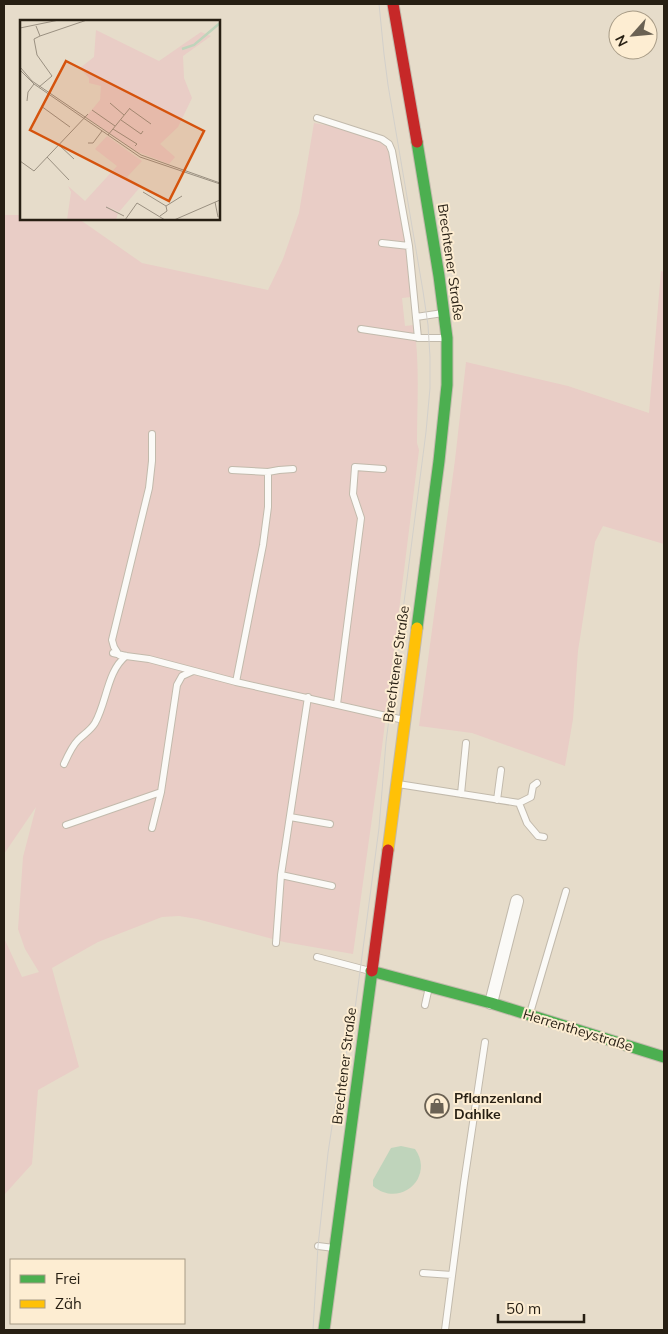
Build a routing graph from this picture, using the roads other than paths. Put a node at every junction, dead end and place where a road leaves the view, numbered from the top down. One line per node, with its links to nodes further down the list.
1 (393, 4): 5 (main road, Brechtener Straße)
2 (317, 118): 4 (lane)
3 (382, 243): 4 (lane)
4 (409, 246): 6 (lane)
5 (444, 313): 6 (lane); 9 (main road, Brechtener Straße)
6 (416, 317): 8 (lane)
7 (362, 329): 8 (lane)
8 (418, 338): 9 (lane)
9 (447, 338): 20 (main road, Brechtener Straße)
10 (152, 434): 15 (lane)
11 (293, 469): 14 (lane)
12 (383, 469): 19 (lane)
13 (232, 470): 14 (lane)
14 (268, 472): 17 (lane)
15 (120, 655): 16 (lane); 22 (lane)
16 (193, 671): 17 (lane); 26 (lane)
17 (236, 682): 18 (lane)
18 (308, 697): 19 (lane); 30 (lane)
19 (337, 704): 20 (lane)
20 (404, 720): 25 (main road, Brechtener Straße)
21 (466, 743): 27 (lane)
22 (64, 764)
23 (501, 770): 28 (lane)
24 (536, 783): 29 (lane)
25 (396, 784): 27 (lane); 41 (main road, Brechtener Straße)
26 (161, 792): 32 (lane); 33 (lane)
27 (461, 794): 28 (lane)
28 (497, 800): 29 (lane)
29 (519, 803): 34 (lane)
30 (290, 817): 31 (lane); 35 (lane)
31 (330, 824)
32 (66, 825)
33 (152, 828)
34 (544, 837)
35 (281, 875): 36 (lane); 39 (lane)
36 (332, 886)
37 (566, 891): 45 (lane)
38 (517, 901): 43 (street)
39 (276, 943)
40 (317, 957): 41 (lane)
41 (371, 972): 42 (main road, Herrentheystraße); 49 (main road, Brechtener Straße)
42 (429, 987): 43 (main road, Herrentheystraße); 44 (lane)
43 (492, 1003): 45 (main road, Herrentheystraße)
44 (425, 1006)
45 (530, 1014): 47 (main road, Herrentheystraße)
46 (485, 1042): 51 (lane)
47 (664, 1057)
48 (318, 1246): 49 (lane)
49 (336, 1248): 52 (main road, Brechtener Straße)
50 (423, 1273): 51 (lane)
51 (452, 1275): 53 (lane)
52 (324, 1330)
53 (445, 1330)

